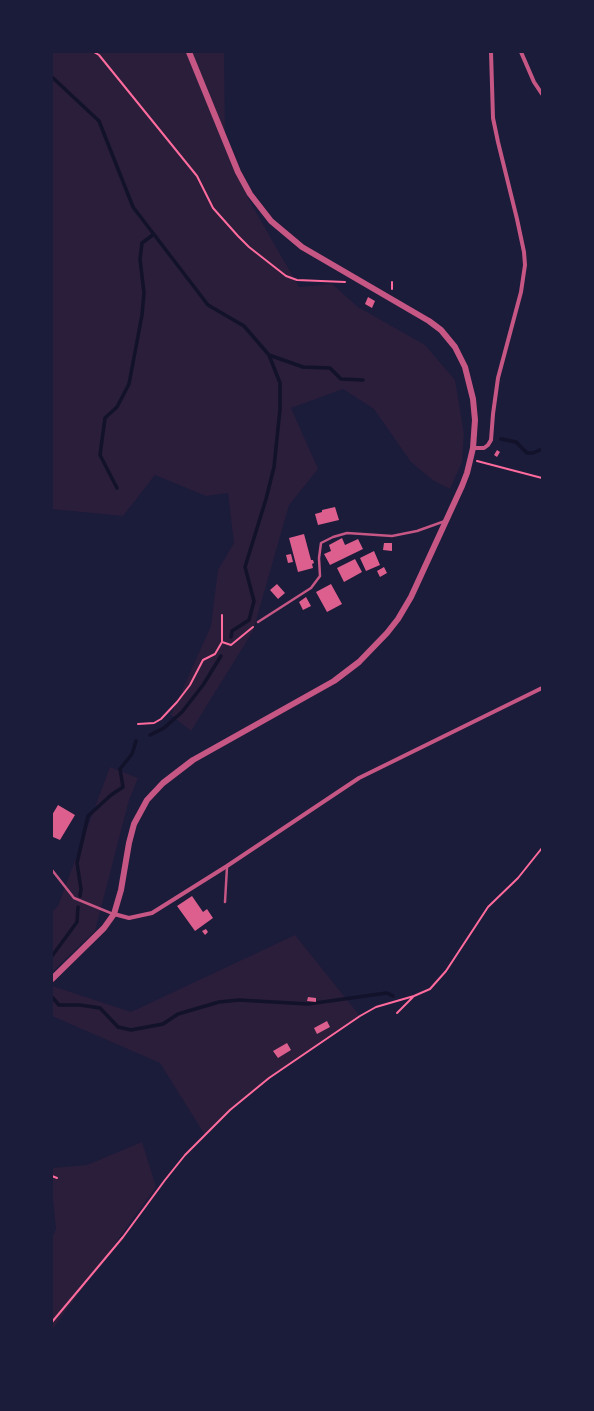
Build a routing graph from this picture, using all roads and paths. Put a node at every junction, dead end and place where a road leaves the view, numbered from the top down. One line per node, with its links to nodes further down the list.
1 (94, 52): 6 (path)
2 (189, 52): 6 (street)
3 (491, 52): 7 (street)
4 (521, 52): 5 (street)
5 (542, 94)
6 (360, 280): 7 (street)
7 (473, 448): 8 (street)
8 (471, 459): 9 (path); 10 (street)
9 (542, 478)
10 (446, 521): 12 (lane); 20 (street)
11 (222, 615): 13 (path)
12 (258, 622): 13 (path)
13 (222, 642): 15 (path)
14 (542, 688): 17 (street)
15 (138, 724)
16 (542, 848): 22 (path)
17 (226, 866): 19 (lane); 20 (street)
18 (52, 870): 20 (lane)
19 (225, 902)
20 (114, 914): 21 (street)
21 (52, 979)
22 (414, 996): 23 (path); 26 (path)
23 (397, 1013)
24 (52, 1176): 25 (path)
25 (57, 1178)
26 (52, 1322)

